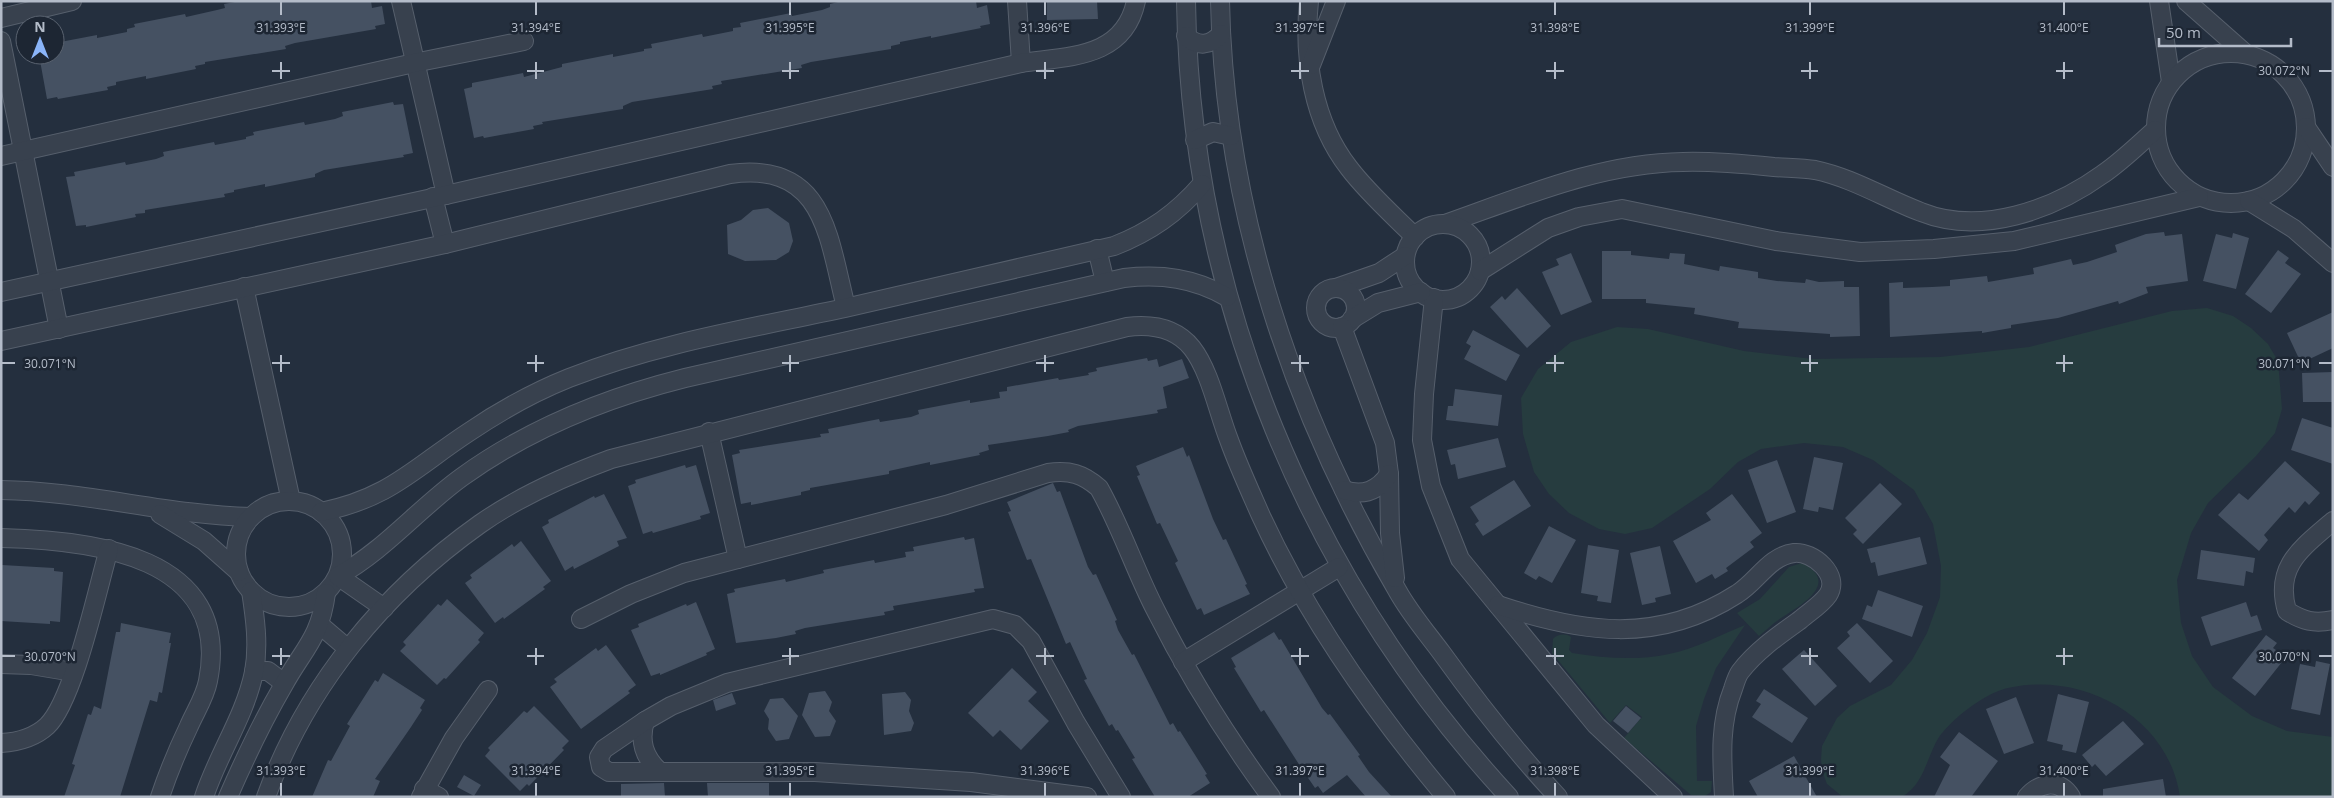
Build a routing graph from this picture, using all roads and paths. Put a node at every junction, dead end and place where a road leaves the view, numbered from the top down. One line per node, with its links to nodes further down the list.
1 (72, 1): 11 (street)
2 (402, 1): 17 (street)
3 (1017, 1): 18 (street)
4 (1136, 1): 18 (street)
5 (1186, 1): 13 (street)
6 (1220, 1): 12 (street)
7 (1309, 1): 19 (street)
8 (1336, 1): 19 (street)
9 (2159, 1): 20 (street)
10 (2186, 1): 16 (street)
11 (1, 18)
12 (1221, 34): 13 (street); 23 (street)
13 (1186, 36): 24 (street)
14 (1, 41): 25 (street)
15 (524, 41): 17 (street)
16 (2246, 54): 20 (street); 21 (street)
17 (414, 63): 25 (street); 29 (street)
18 (1021, 64): 29 (street)
19 (1309, 68): 33 (street)
20 (2171, 82): 22 (street)
21 (2306, 127): 27 (street); 31 (street)
22 (2155, 130): 30 (street); 32 (street)
23 (1231, 136): 24 (street); 53 (street)
24 (1195, 140): 28 (street)
25 (23, 151): 26 (street); 39 (street)
26 (1, 156)
27 (2333, 167)
28 (1202, 184): 35 (street); 45 (street)
29 (440, 196): 34 (street); 39 (street)
30 (2199, 197): 31 (street); 38 (street)
31 (2249, 202): 37 (street)
32 (1445, 224): 33 (street); 38 (street)
33 (1415, 237): 36 (street)
34 (445, 244): 41 (street); 46 (street)
35 (1097, 250): 40 (street); 46 (street)
36 (1405, 256): 42 (street); 44 (street)
37 (2333, 262)
38 (1480, 271): 44 (street)
39 (50, 281): 43 (street); 48 (street)
40 (1105, 282): 45 (street); 64 (street)
41 (244, 287): 48 (street); 54 (street)
42 (1336, 288): 47 (street); 47 (street)
43 (1, 292)
44 (1428, 295): 47 (street); 69 (street)
45 (1227, 297): 62 (street)
46 (846, 307): 56 (street)
47 (1347, 323): 51 (street)
48 (59, 329): 49 (street)
49 (1, 341)
50 (709, 432): 61 (street); 66 (street); 70 (street)
51 (1389, 474): 53 (street); 67 (street)
52 (1, 490): 55 (street)
53 (1344, 490): 67 (street)
54 (291, 501): 56 (street); 57 (street)
55 (143, 507): 57 (street); 63 (street)
56 (321, 512): 64 (street)
57 (251, 517): 63 (street)
58 (2333, 522): 72 (street)
59 (1, 538): 60 (street)
60 (109, 549): 78 (street); 85 (street)
61 (738, 559): 71 (street); 75 (street)
62 (1340, 567): 66 (street); 93 (street)
63 (239, 572): 65 (street)
64 (338, 576): 68 (street); 70 (street)
65 (251, 591): 68 (street); 77 (street)
66 (1300, 591): 75 (street); 92 (street)
67 (1398, 592): 94 (street)
68 (326, 593): 73 (street)
69 (1498, 604): 95 (street); 96 (street)
70 (384, 608): 74 (street)
71 (581, 619)
72 (2333, 620)
73 (320, 625): 74 (street); 79 (street)
74 (347, 648): 88 (street)
75 (1183, 662): 91 (street)
76 (1, 664): 78 (street)
77 (254, 671): 79 (street); 86 (street)
78 (73, 672): 82 (street)
79 (284, 683): 87 (street)
80 (488, 690): 84 (street)
81 (645, 721): 83 (street); 83 (street); 90 (street)
82 (1, 743)
83 (659, 771): 89 (street)
84 (428, 794)
85 (160, 797)
86 (204, 797)
87 (228, 797)
88 (266, 797)
89 (1086, 797)
90 (1121, 797)
91 (1271, 797)
92 (1446, 797)
93 (1510, 797)
94 (1558, 797)
95 (1673, 797)
96 (1724, 797)
97 (2027, 797): 98 (street)
98 (2071, 797)

